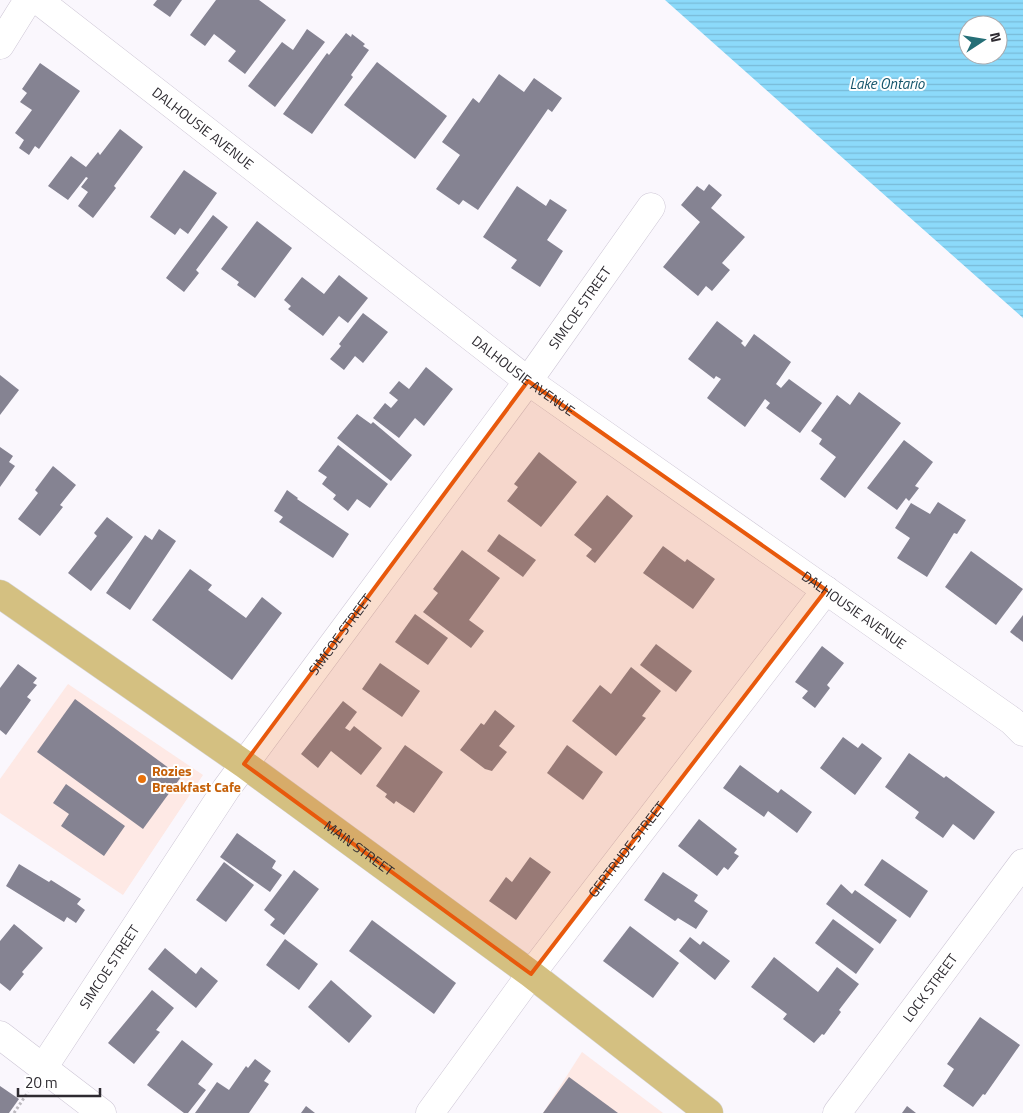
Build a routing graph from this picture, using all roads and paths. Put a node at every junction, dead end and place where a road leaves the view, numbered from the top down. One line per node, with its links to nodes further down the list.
1 (28, 0): 3 (street)
2 (38, 0): 5 (street, DALHOUSIE AVENUE)
3 (0, 45)
4 (650, 208): 5 (street, SIMCOE STREET)
5 (528, 381): 6 (street, DALHOUSIE AVENUE); 9 (street, SIMCOE STREET)
6 (826, 590): 8 (street, DALHOUSIE AVENUE); 11 (street, GERTRUDE STREET)
7 (0, 594): 9 (main road, MAIN STREET)
8 (1023, 732)
9 (244, 764): 11 (main road, MAIN STREET); 13 (street, SIMCOE STREET)
10 (1023, 863): 17 (street, LOCK STREET)
11 (531, 974): 15 (street, GERTRUDE STREET); 16 (main road, MAIN STREET)
12 (0, 1035): 13 (street)
13 (43, 1068): 14 (street)
14 (102, 1113)
15 (430, 1113)
16 (709, 1113)
17 (837, 1113)

